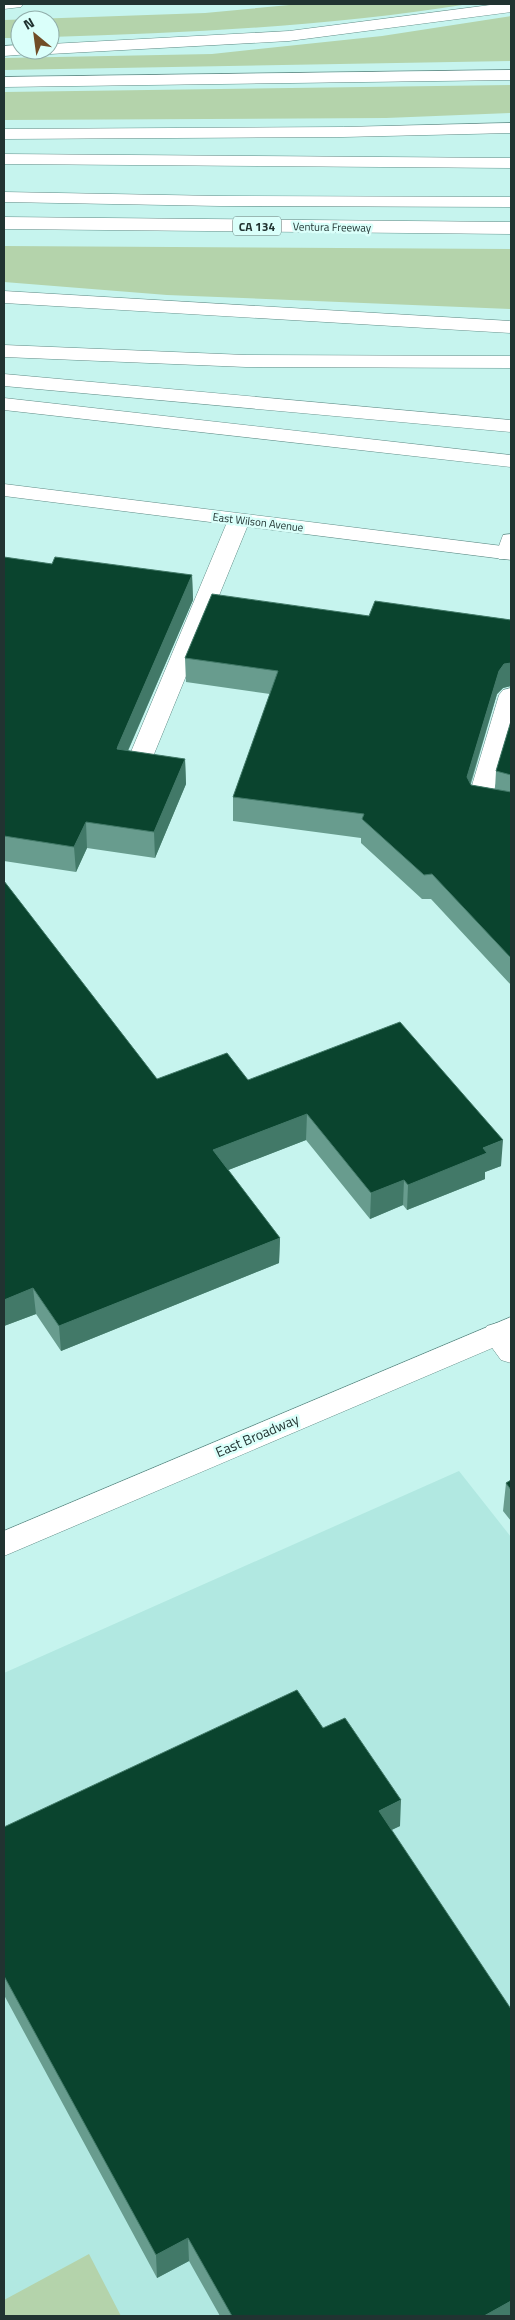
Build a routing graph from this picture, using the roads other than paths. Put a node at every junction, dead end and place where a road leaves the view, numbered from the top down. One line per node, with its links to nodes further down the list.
1 (4, 4): 2 (main road)
2 (15, 4)
3 (511, 7): 4 (main road)
4 (60, 48)
5 (511, 74): 6 (main road)
6 (4, 82)
7 (511, 128): 8 (main road)
8 (4, 134)
9 (4, 159): 10 (main road)
10 (511, 163)
11 (4, 182): 12 (main road)
12 (511, 185)
13 (4, 197): 14 (main road)
14 (511, 202)
15 (4, 223): 16 (main road, Ventura Freeway / CA 134)
16 (511, 228)
17 (4, 297): 18 (main road)
18 (511, 326)
19 (4, 351): 20 (main road)
20 (511, 362)
21 (4, 380): 23 (main road)
22 (4, 404): 24 (main road)
23 (511, 426)
24 (511, 461)
25 (4, 490): 26 (main road, East Wilson Avenue)
26 (239, 520): 27 (main road, East Wilson Avenue); 29 (main road)
27 (510, 549)
28 (511, 695): 30 (main road)
29 (140, 759)
30 (511, 808)
31 (506, 1338): 32 (main road, East Broadway)
32 (4, 1544)

